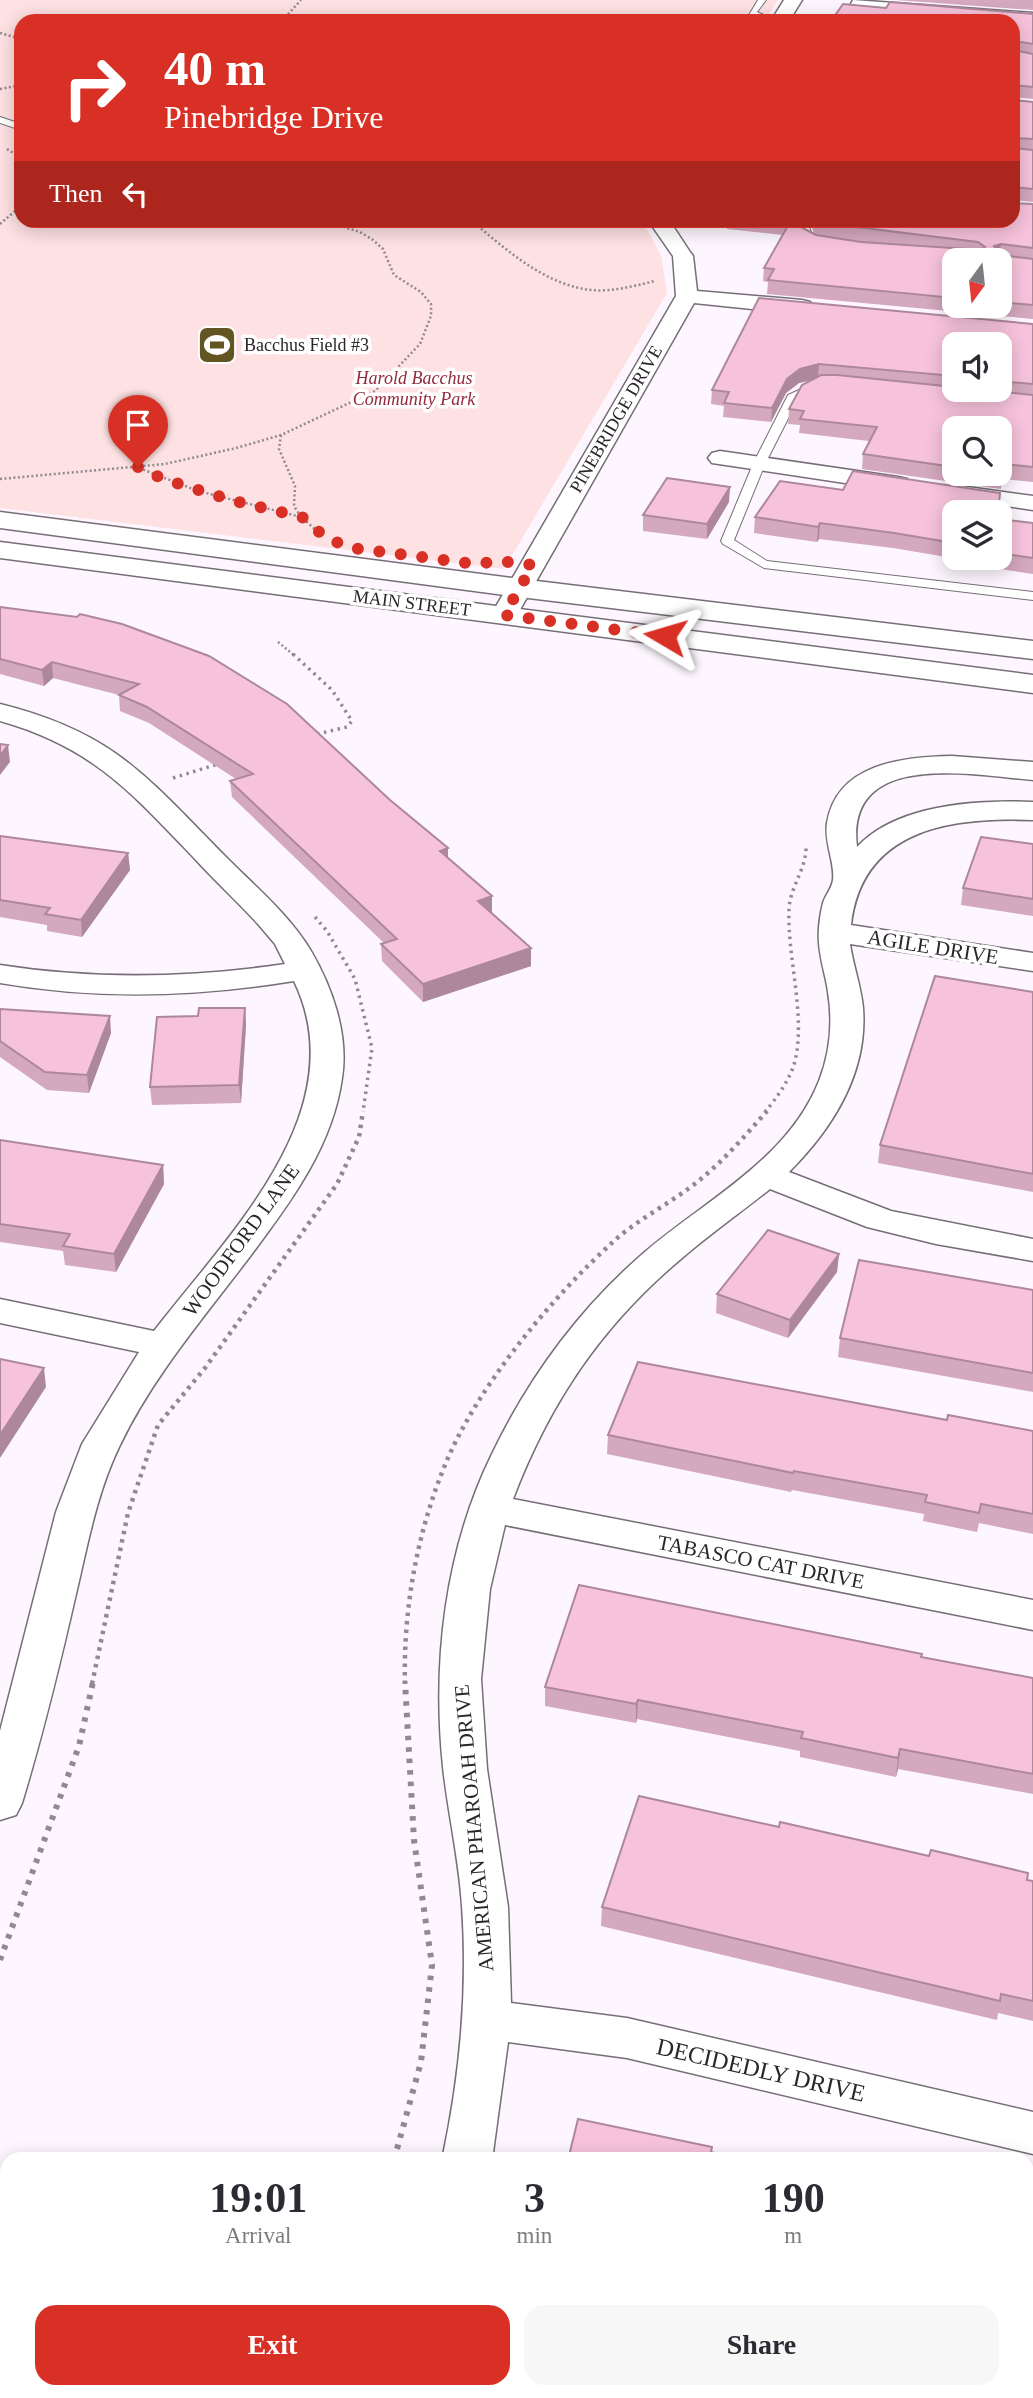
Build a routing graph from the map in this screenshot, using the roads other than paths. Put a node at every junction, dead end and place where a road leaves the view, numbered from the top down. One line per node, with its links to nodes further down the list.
1 (762, 0): 3 (lane)
2 (861, 2): 4 (street)
3 (755, 14)
4 (990, 14)
5 (664, 228): 8 (street)
6 (804, 228): 7 (lane)
7 (829, 244)
8 (686, 288): 9 (street); 16 (street, PINEBRIDGE DRIVE)
9 (825, 309)
10 (827, 384): 12 (lane)
11 (720, 458): 12 (street)
12 (759, 464): 13 (street); 17 (lane)
13 (1033, 503)
14 (0, 520): 16 (main road, MAIN STREET)
15 (0, 550): 18 (main road, MAIN STREET)
16 (520, 588): 18 (street, PINEBRIDGE DRIVE); 19 (main road, MAIN STREET)
17 (1033, 596)
18 (504, 615): 20 (main road, MAIN STREET)
19 (1033, 650)
20 (1033, 684)
21 (0, 712): 27 (street, WOODFORD LANE)
22 (1033, 771): 24 (street, AMERICAN PHAROAH DRIVE)
23 (1033, 811): 24 (street, AMERICAN PHAROAH DRIVE)
24 (847, 879): 25 (street, AMERICAN PHAROAH DRIVE)
25 (834, 933): 26 (street, AGILE DRIVE); 29 (street, AMERICAN PHAROAH DRIVE)
26 (1033, 962)
27 (306, 970): 28 (street); 32 (street, WOODFORD LANE)
28 (0, 974)
29 (767, 1175): 30 (street); 33 (street, AMERICAN PHAROAH DRIVE)
30 (1033, 1250)
31 (0, 1311): 32 (street)
32 (164, 1345): 35 (street, WOODFORD LANE)
33 (489, 1508): 34 (street, TABASCO CAT DRIVE); 36 (street, AMERICAN PHAROAH DRIVE)
34 (1033, 1615)
35 (2, 1788)
36 (487, 2020): 37 (street, DECIDEDLY DRIVE); 38 (street, AMERICAN PHAROAH DRIVE)
37 (1033, 2133)
38 (468, 2152)

